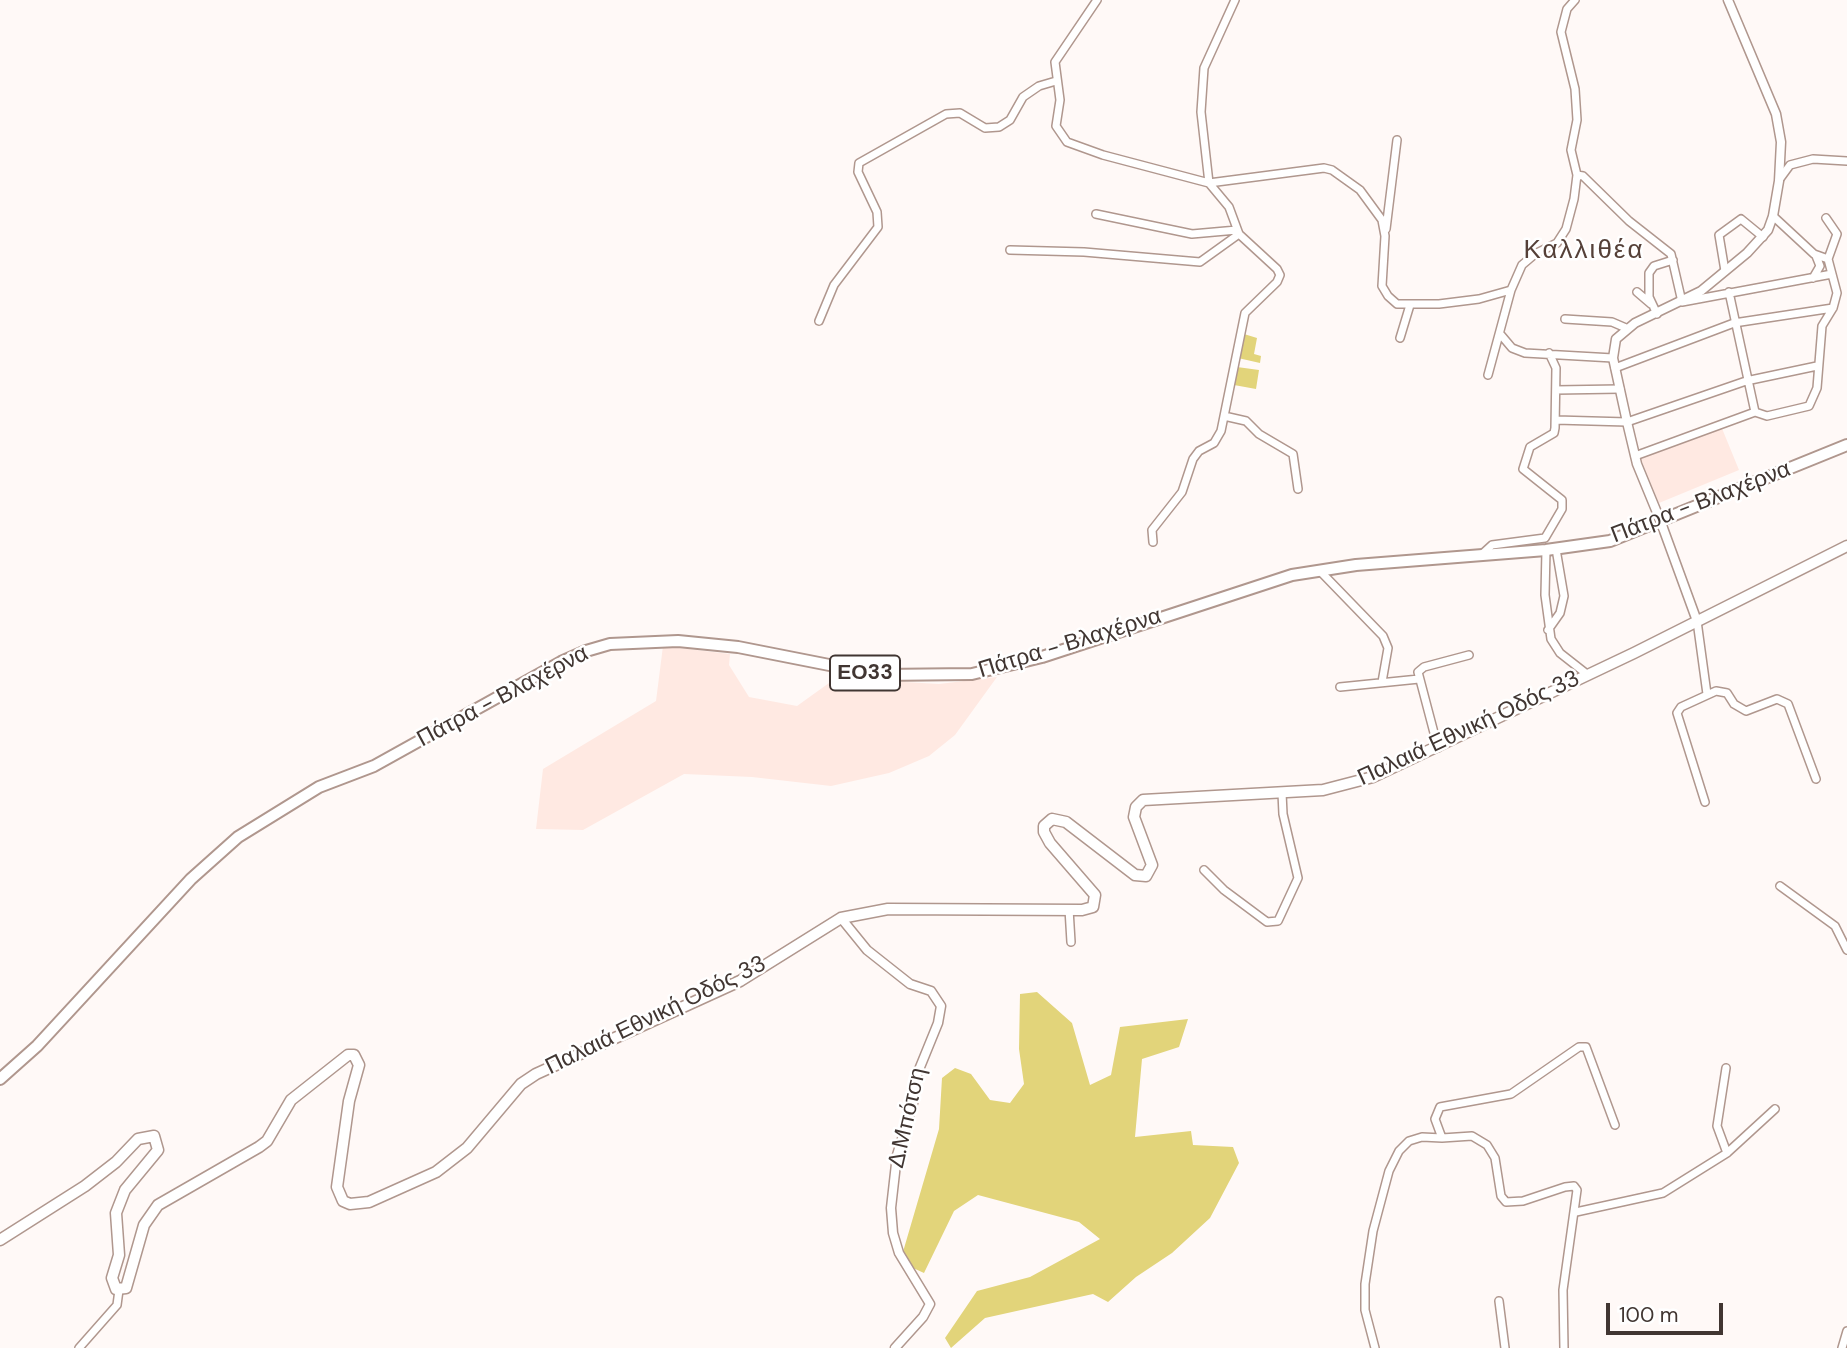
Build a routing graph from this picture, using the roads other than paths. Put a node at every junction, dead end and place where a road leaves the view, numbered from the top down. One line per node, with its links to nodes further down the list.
1 (1097, 0): 5 (street)
2 (1235, 0): 10 (street)
3 (1575, 0): 8 (street)
4 (1728, 0): 9 (street)
5 (1056, 81): 10 (street); 32 (street)
6 (1397, 139): 15 (street)
7 (1847, 161): 9 (street)
8 (1577, 175): 20 (street); 24 (street)
9 (1779, 181): 12 (street)
10 (1209, 183): 14 (street); 15 (street)
11 (1096, 214): 14 (street)
12 (1773, 216): 16 (street); 18 (street)
13 (1826, 218): 19 (street)
14 (1238, 232): 17 (street); 46 (street)
15 (1385, 236): 28 (street)
16 (1763, 237): 21 (street); 21 (street)
17 (1010, 250)
18 (1814, 254): 19 (street); 23 (street)
19 (1828, 259): 22 (street)
20 (1673, 260): 27 (street); 30 (street)
21 (1725, 271): 27 (street)
22 (1832, 274): 23 (street); 29 (street)
23 (1812, 278): 26 (street)
24 (1511, 289): 28 (street); 35 (street)
25 (1637, 292): 30 (street)
26 (1729, 292): 27 (street); 33 (street)
27 (1682, 302): 30 (street)
28 (1410, 305): 36 (street)
29 (1833, 308): 33 (street); 39 (street)
30 (1655, 310): 34 (street)
31 (1565, 319): 34 (street)
32 (819, 321)
33 (1734, 323): 40 (street); 42 (street)
34 (1626, 328): 38 (street)
35 (1502, 335): 37 (street); 41 (street)
36 (1400, 338)
37 (1549, 353): 38 (street); 43 (street)
38 (1613, 358): 40 (street)
39 (1817, 366): 42 (street); 45 (street)
40 (1615, 368): 44 (street)
41 (1488, 375)
42 (1746, 381): 45 (street); 48 (street)
43 (1556, 390): 44 (street); 47 (street)
44 (1620, 390): 48 (street)
45 (1755, 412): 50 (street)
46 (1224, 416): 51 (street); 52 (street)
47 (1556, 421): 48 (street); 55 (street)
48 (1627, 422): 50 (street)
49 (1847, 445): 54 (main road, Πάτρα - Βλαχέρνα / ΕΟ33)
50 (1635, 456): 57 (street, bridge)
51 (1297, 489)
52 (1153, 542)
53 (1847, 546): 57 (main road, Παλαιά Εθνική Οδός 33)
54 (1551, 550): 55 (main road, Πάτρα - Βλαχέρνα / ΕΟ33); 58 (street); 58 (street)
55 (1480, 556): 56 (main road, Πάτρα - Βλαχέρνα / ΕΟ33)
56 (1320, 570): 62 (street); 76 (main road, Πάτρα - Βλαχέρνα / ΕΟ33)
57 (1698, 621): 60 (main road, Παλαιά Εθνική Οδός 33); 64 (street)
58 (1548, 630): 60 (street)
59 (1469, 655): 61 (street)
60 (1588, 675): 65 (main road, Παλαιά Εθνική Οδός 33)
61 (1419, 679): 62 (street); 65 (street)
62 (1382, 682): 63 (street)
63 (1340, 687)
64 (1707, 694): 66 (street); 68 (street)
65 (1438, 748): 67 (main road, Παλαιά Εθνική Οδός 33)
66 (1816, 779)
67 (1282, 793): 69 (street); 71 (main road, Παλαιά Εθνική Οδός 33)
68 (1705, 802)
69 (1204, 870)
70 (1780, 886): 74 (street)
71 (1069, 909): 72 (main road, Παλαιά Εθνική Οδός 33); 73 (street)
72 (841, 918): 83 (main road, Παλαιά Εθνική Οδός 33); 87 (street, Δ.Μπότση)
73 (1071, 942)
74 (1847, 950)
75 (1726, 1068): 80 (street)
76 (0, 1079)
77 (1774, 1108): 80 (street)
78 (1615, 1125): 79 (street)
79 (1442, 1138): 81 (street); 88 (street)
80 (1727, 1153): 81 (street)
81 (1576, 1212): 90 (street)
82 (0, 1240): 83 (main road)
83 (119, 1290): 86 (street)
84 (1499, 1301): 89 (street)
85 (1847, 1331): 91 (street)
86 (79, 1348)
87 (895, 1348)
88 (1375, 1348)
89 (1505, 1348)
90 (1564, 1348)
91 (1842, 1348)

